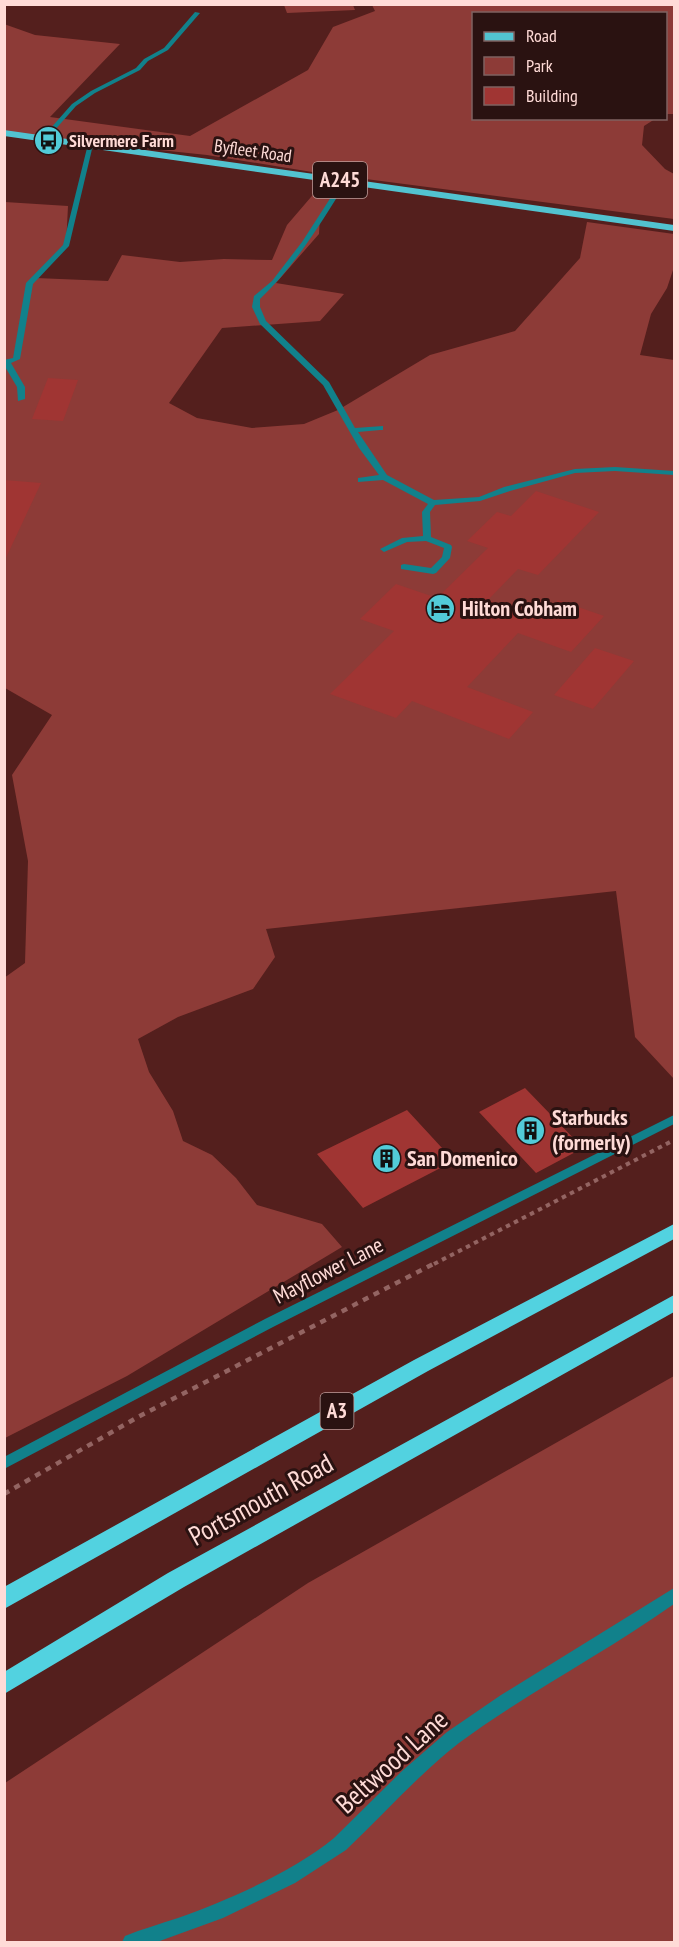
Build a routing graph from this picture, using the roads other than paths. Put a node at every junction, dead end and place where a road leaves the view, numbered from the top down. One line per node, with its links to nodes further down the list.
1 (197, 13): 3 (lane)
2 (4, 133): 3 (main road, Byfleet Road / A245)
3 (44, 139): 4 (main road, Byfleet Road / A245)
4 (90, 145): 5 (main road, Byfleet Road / A245); 7 (lane)
5 (344, 181): 6 (main road, Byfleet Road / A245); 10 (lane)
6 (675, 228)
7 (6, 363): 8 (lane)
8 (21, 399)
9 (380, 428): 10 (lane)
10 (353, 430): 12 (lane)
11 (675, 473): 14 (lane)
12 (384, 477): 13 (lane); 14 (lane)
13 (361, 480)
14 (433, 503): 15 (lane)
15 (427, 538): 16 (lane); 17 (lane)
16 (384, 549)
17 (404, 567)
18 (675, 1119): 21 (lane, Mayflower Lane)
19 (675, 1231): 23 (highway, Portsmouth Road / A3)
20 (675, 1304): 24 (highway, Portsmouth Road)
21 (4, 1464)
22 (675, 1594): 25 (street, Beltwood Lane)
23 (4, 1599)
24 (4, 1684)
25 (131, 1942)

